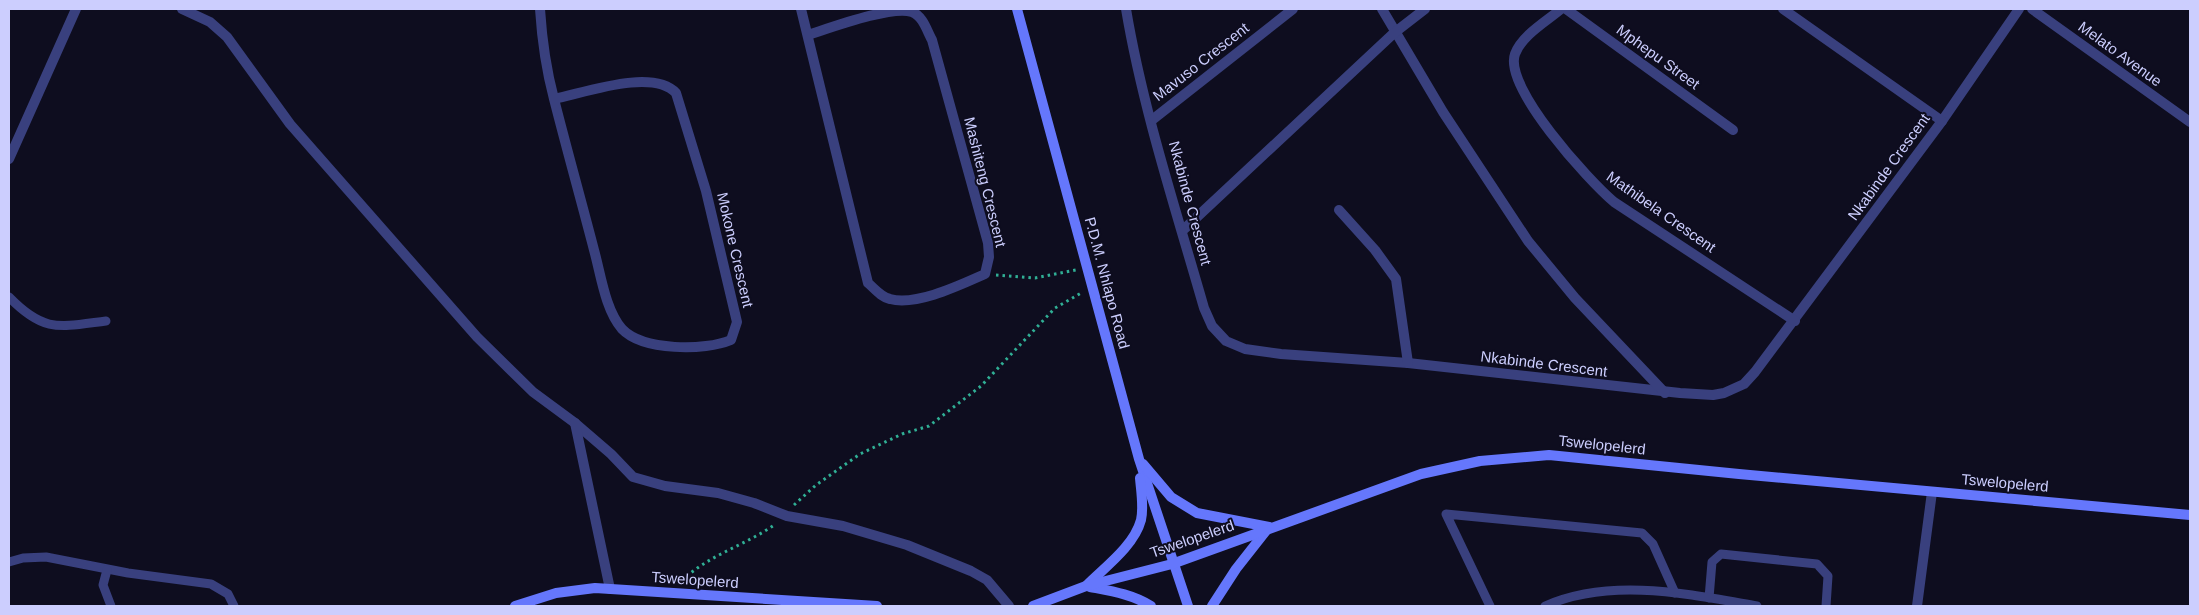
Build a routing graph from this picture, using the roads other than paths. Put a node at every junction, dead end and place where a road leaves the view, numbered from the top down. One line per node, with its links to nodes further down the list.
1 (76, 9): 22 (street)
2 (182, 9): 30 (street)
3 (540, 9): 17 (street, Mokone Crescent)
4 (801, 9): 16 (street)
5 (1017, 9): 31 (street, P.D.M. Nhlapo Road)
6 (1126, 9): 18 (street, Nkabinde Crescent)
7 (1293, 9): 18 (street, Mavuso Crescent)
8 (1382, 9): 15 (street)
9 (1425, 9): 15 (street)
10 (1561, 9): 27 (street, Mathibela Crescent)
11 (1566, 9): 21 (street, Mphepu Street)
12 (1783, 9): 19 (street)
13 (2019, 9): 19 (street, Nkabinde Crescent)
14 (2032, 9): 20 (street, Melato Avenue)
15 (1394, 33): 24 (street); 29 (street)
16 (808, 35): 16 (street, Mashiteng Crescent)
17 (554, 100): 17 (street, Mokone Crescent)
18 (1152, 120): 24 (street, Nkabinde Crescent)
19 (1942, 121): 27 (street, Nkabinde Crescent)
20 (2190, 122)
21 (1733, 130)
22 (9, 159)
23 (1339, 210): 28 (street)
24 (1182, 231): 28 (street, Nkabinde Crescent)
25 (9, 297): 26 (lane)
26 (106, 321)
27 (1794, 321): 29 (street, Nkabinde Crescent)
28 (1408, 363): 29 (street, Nkabinde Crescent)
29 (1665, 393)
30 (576, 423): 39 (street); 46 (street)
31 (1139, 460): 34 (street); 36 (street, P.D.M. Nhlapo Road); 38 (street)
32 (1932, 492): 33 (street, Tswelopelerd); 34 (street, Tswelopelerd); 55 (street)
33 (2190, 515)
34 (1269, 527): 36 (street, Tswelopelerd); 50 (street)
35 (9, 562): 37 (lane)
36 (1172, 564): 38 (street, Tswelopelerd); 49 (street, P.D.M. Nhlapo Road)
37 (107, 570): 42 (lane); 43 (lane)
38 (1086, 586): 47 (street, Tswelopelerd); 48 (street)
39 (610, 589): 44 (street, Tswelopelerd); 45 (street, Tswelopelerd)
40 (1675, 593): 41 (lane); 51 (lane); 52 (lane)
41 (1709, 598): 53 (lane); 54 (lane)
42 (111, 606)
43 (234, 606)
44 (515, 606)
45 (877, 606)
46 (1009, 606)
47 (1034, 606)
48 (1151, 606)
49 (1188, 606)
50 (1212, 606)
51 (1490, 606)
52 (1545, 606)
53 (1757, 606)
54 (1826, 606)
55 (1917, 606)

